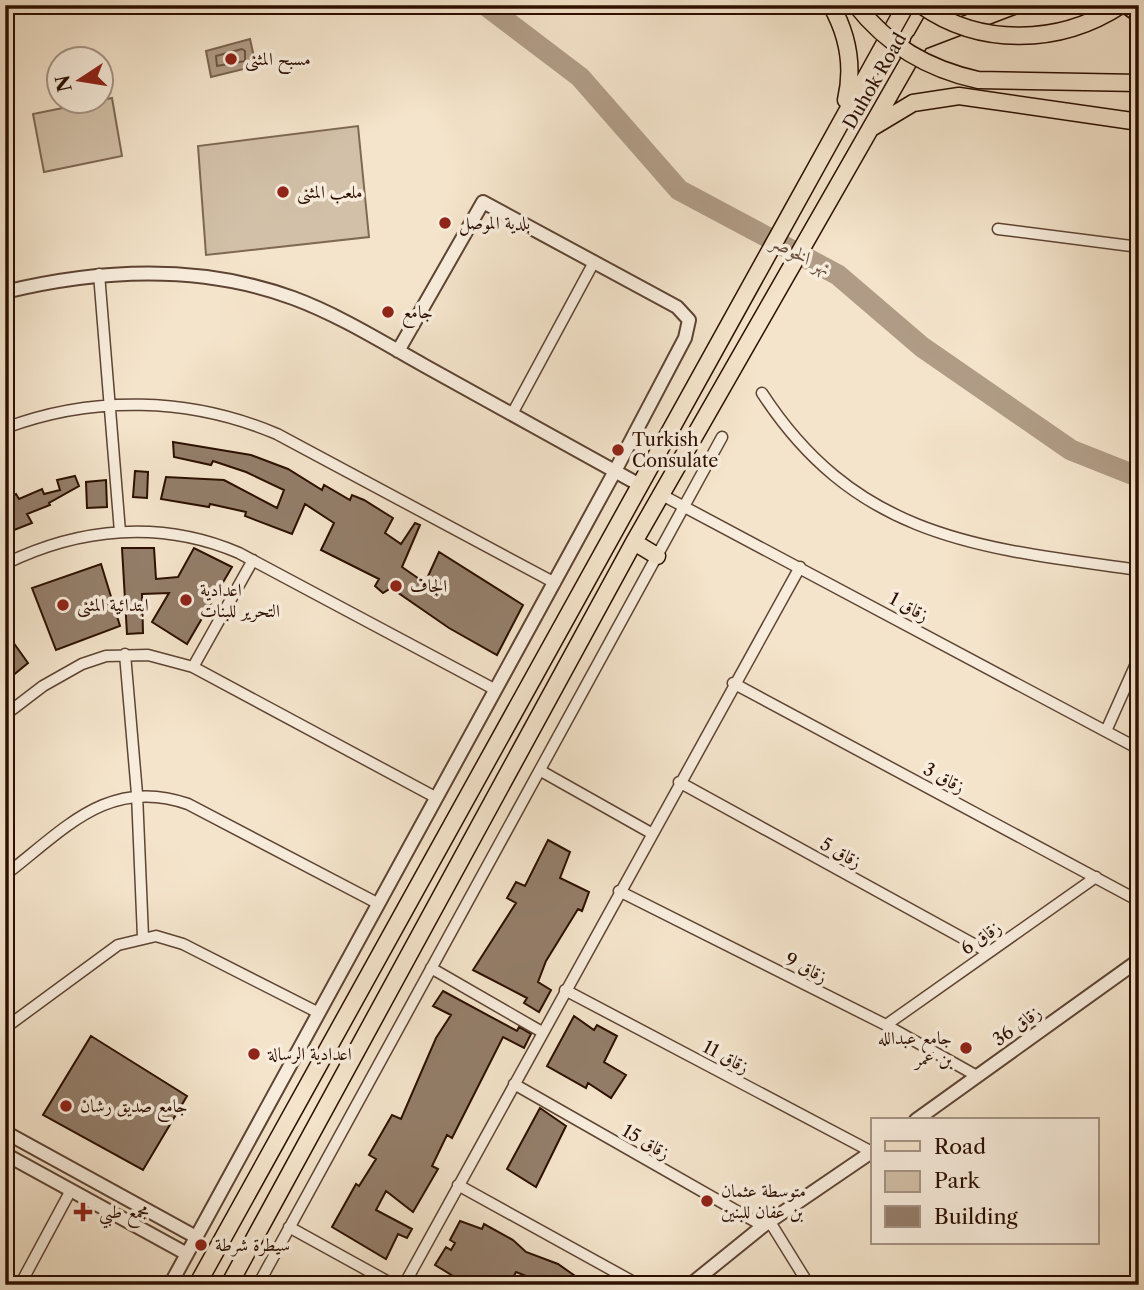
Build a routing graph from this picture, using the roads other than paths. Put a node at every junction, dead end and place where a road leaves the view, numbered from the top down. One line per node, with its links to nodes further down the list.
1 (831, 5): 11 (highway)
2 (856, 5): 10 (highway, bridge)
3 (906, 5): 11 (highway, Duhok Road)
4 (921, 5): 7 (highway, bridge)
5 (940, 5): 9 (highway, Duhok Road)
6 (1016, 5): 9 (highway)
7 (1123, 5): 8 (main road)
8 (1139, 15)
9 (919, 42): 13 (highway, Duhok Road)
10 (1139, 83)
11 (843, 115): 26 (highway, Duhok Road)
12 (1139, 122): 13 (highway)
13 (871, 128): 27 (highway, Duhok Road)
14 (998, 229): 15 (street)
15 (1139, 247)
16 (594, 262): 19 (street); 22 (street); 25 (street)
17 (99, 274): 18 (street); 19 (street); 21 (street)
18 (5, 292)
19 (398, 351): 22 (street)
20 (762, 393): 35 (street)
21 (108, 405): 23 (street); 29 (street); 36 (street)
22 (512, 414): 25 (street)
23 (5, 428)
24 (722, 437): 28 (street)
25 (615, 471): 26 (street); 36 (street)
26 (638, 484): 79 (highway, Duhok Road)
27 (662, 495): 28 (street, زقاق 1); 30 (highway, Duhok Road)
28 (686, 507): 31 (street); 34 (street, زقاق 1)
29 (120, 531): 32 (street); 33 (street)
30 (634, 542): 31 (highway); 80 (highway, Duhok Road)
31 (657, 556): 45 (street)
32 (253, 560): 39 (street); 41 (street)
33 (5, 564)
34 (800, 567): 40 (street); 43 (street, زقاق 1)
35 (1139, 570)
36 (555, 583): 41 (street)
37 (125, 654): 39 (street); 42 (street); 47 (street)
38 (1139, 657): 43 (street)
39 (193, 667): 48 (street)
40 (733, 683): 46 (street); 51 (street, زقاق 3)
41 (494, 689): 48 (street)
42 (5, 715)
43 (1106, 731): 44 (street, زقاق 1)
44 (1139, 749)
45 (541, 771): 49 (street); 58 (street)
46 (679, 782): 49 (street); 56 (street, زقاق 5)
47 (137, 794): 50 (street); 54 (street); 55 (street)
48 (435, 797): 54 (street)
49 (651, 833): 52 (street)
50 (5, 875)
51 (1096, 877): 53 (street, زقاق 3); 56 (street, زقاق 6)
52 (620, 891): 59 (street); 61 (street, زقاق 9)
53 (1139, 901)
54 (377, 903): 60 (street)
55 (142, 937): 60 (street); 62 (street)
56 (988, 952): 61 (street, زقاق 6)
57 (1139, 960): 64 (street, زقاق 36)
58 (431, 968): 63 (street); 74 (street)
59 (565, 990): 63 (street); 68 (street, زقاق 11)
60 (319, 1013): 75 (street)
61 (886, 1025): 64 (street, زقاق 9)
62 (5, 1028)
63 (542, 1032): 65 (street)
64 (977, 1076): 66 (street, زقاق 36)
65 (514, 1084): 71 (street); 73 (street, زقاق 15)
66 (919, 1118)
67 (5, 1132): 75 (street)
68 (871, 1151)
69 (871, 1153): 73 (street)
70 (5, 1154): 72 (street)
71 (458, 1185): 83 (street); 84 (street)
72 (71, 1190): 76 (street); 77 (street)
73 (767, 1224): 85 (street); 86 (street)
74 (289, 1227): 81 (street); 82 (street)
75 (196, 1237): 76 (street)
76 (187, 1254): 78 (street)
77 (20, 1285)
78 (170, 1285)
79 (197, 1285)
80 (229, 1285)
81 (258, 1285)
82 (394, 1285)
83 (404, 1285)
84 (639, 1285)
85 (690, 1285)
86 (809, 1285)

